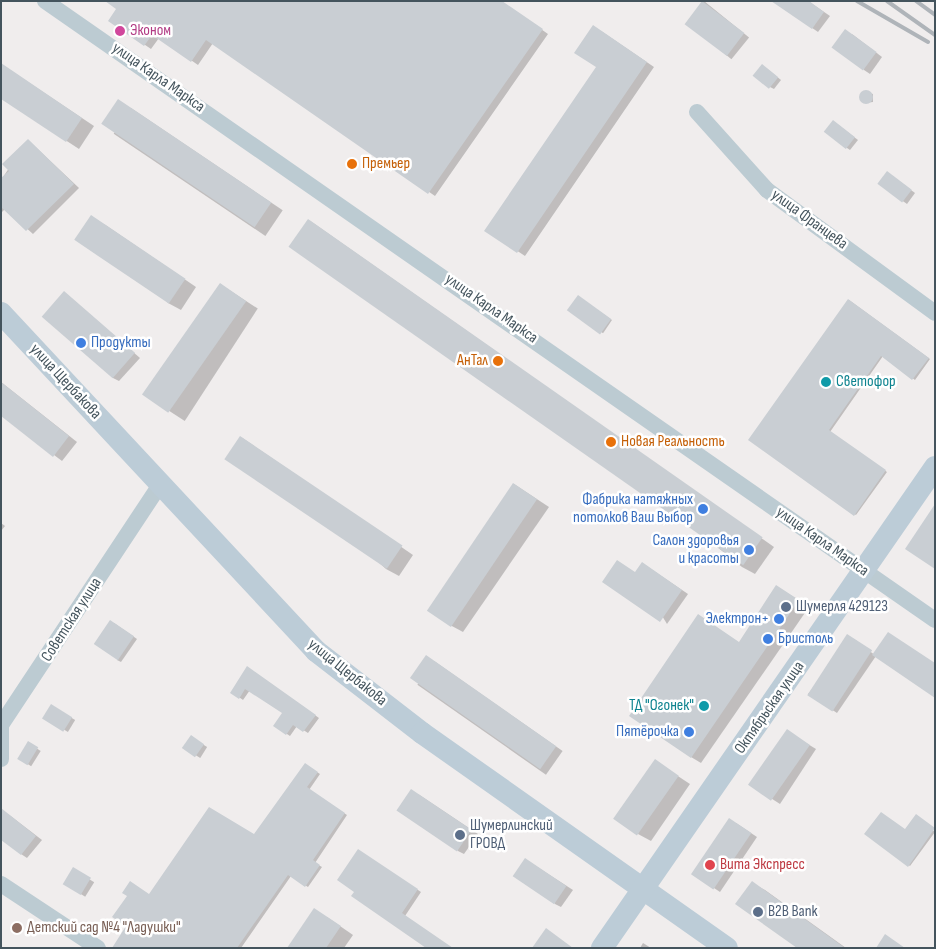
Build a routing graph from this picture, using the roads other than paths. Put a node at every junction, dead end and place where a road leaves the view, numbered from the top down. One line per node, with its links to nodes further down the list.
1 (44, 1): 7 (street, улица Карла Маркса)
2 (697, 112): 3 (street, улица Францева)
3 (935, 312)
4 (1, 313): 6 (main road, улица Щербакова)
5 (935, 467): 7 (main road, Октябрьская улица)
6 (160, 485): 9 (street, Советская улица); 11 (main road, улица Щербакова)
7 (865, 572): 8 (street, улица Карла Маркса); 11 (main road, Октябрьская улица)
8 (935, 620)
9 (1, 759)
10 (1, 884): 12 (street)
11 (642, 890): 13 (main road, Октябрьская улица); 14 (main road, улица Щербакова)
12 (98, 948)
13 (602, 948)
14 (726, 948)

